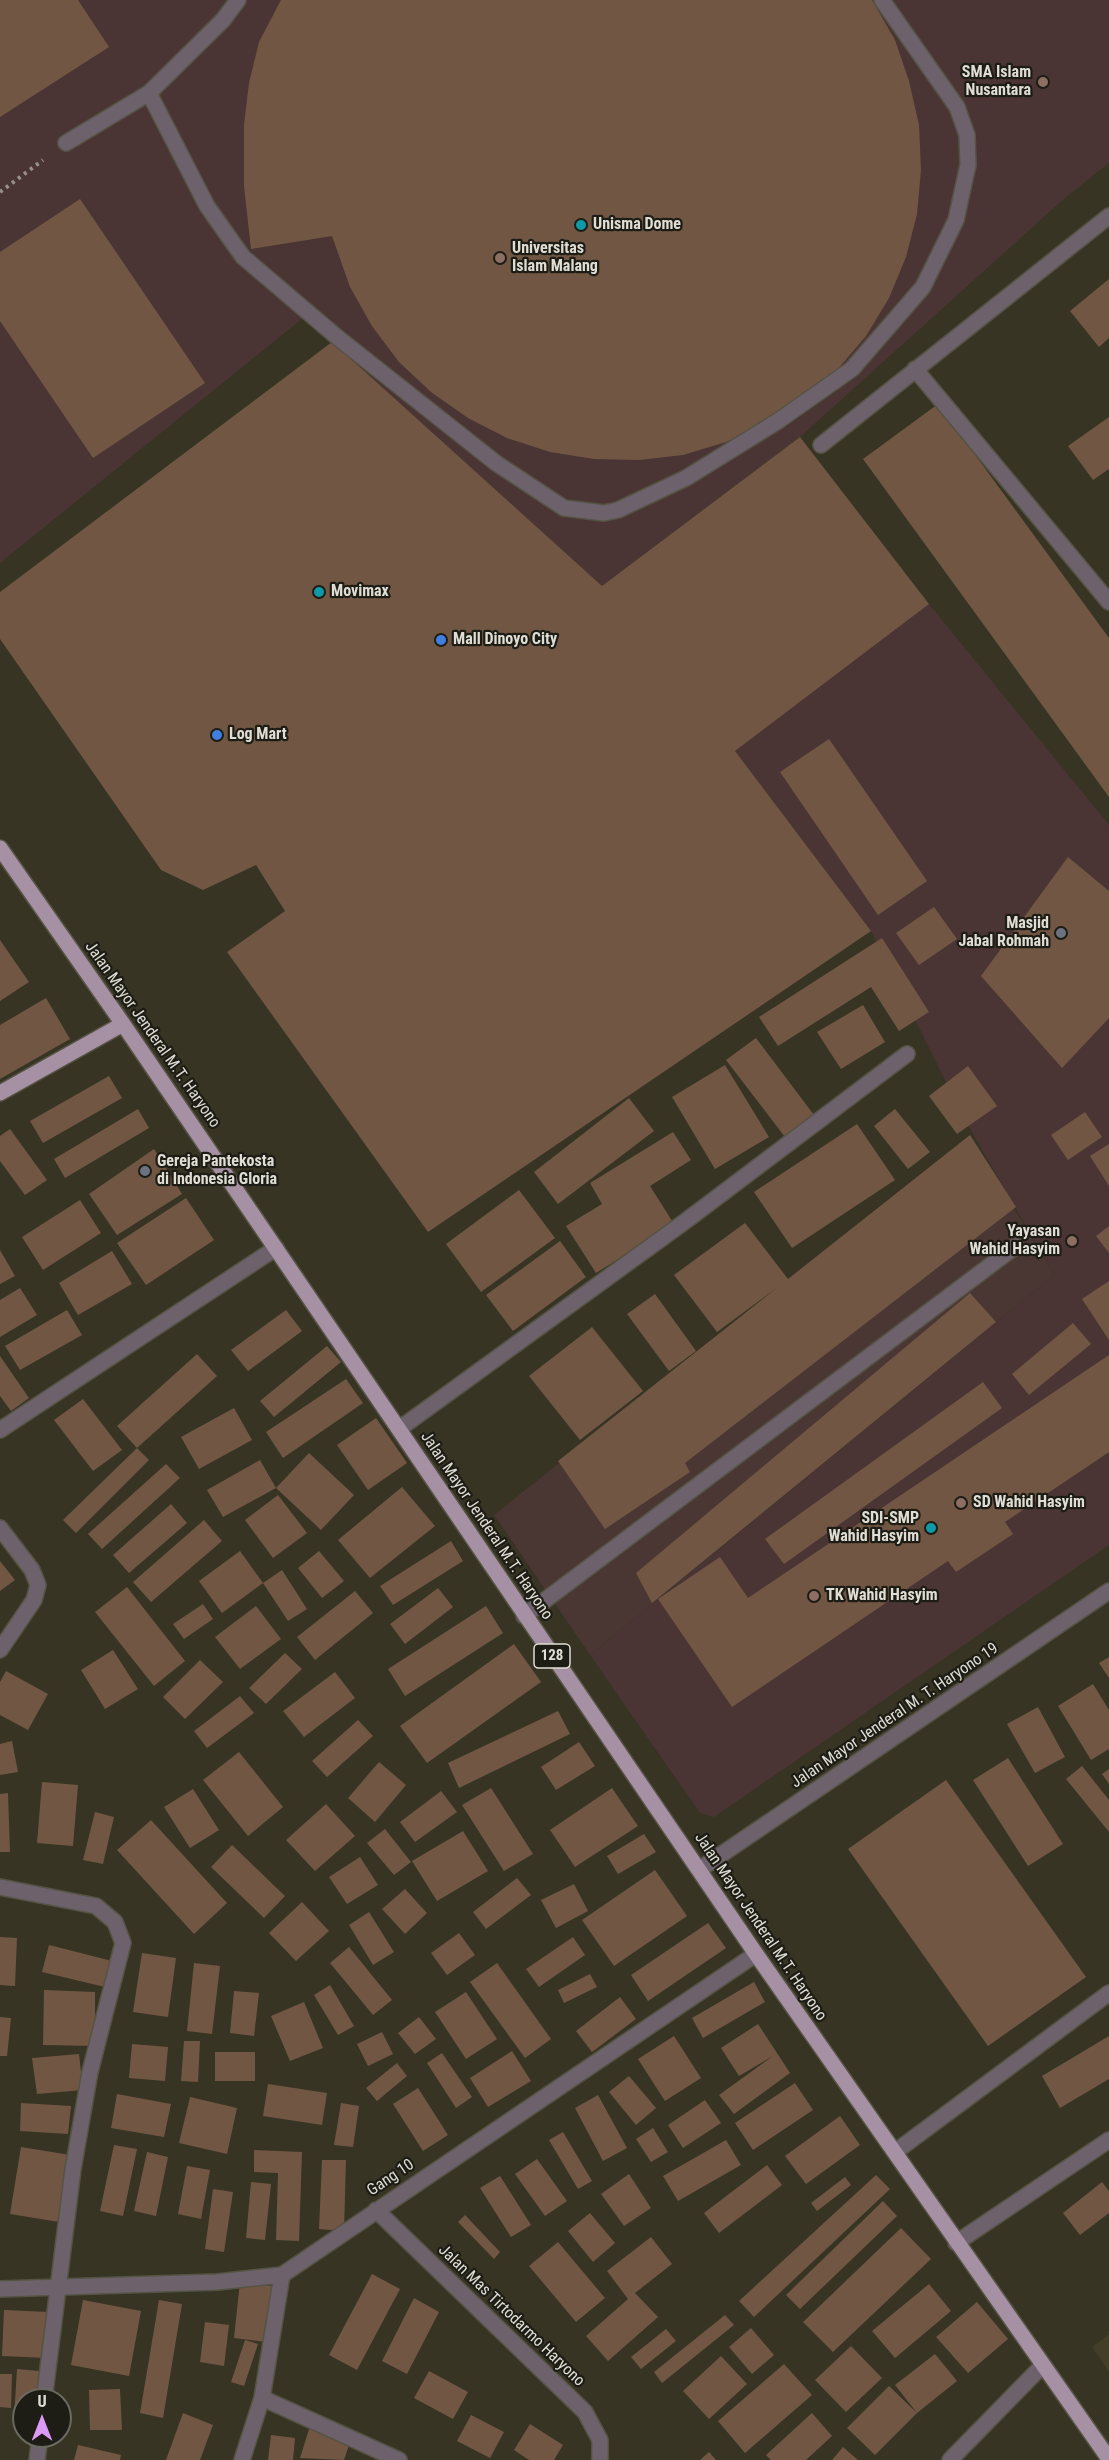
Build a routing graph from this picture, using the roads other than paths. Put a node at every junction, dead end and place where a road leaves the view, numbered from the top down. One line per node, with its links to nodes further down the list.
1 (238, 0): 3 (street)
2 (882, 0): 3 (street)
3 (149, 93): 4 (street)
4 (66, 142)
5 (1109, 216): 6 (street)
6 (915, 369): 7 (street); 8 (street)
7 (821, 445)
8 (1109, 602)
9 (0, 848): 10 (main road, Jalan Mayor Jenderal M.T. Haryono / 128)
10 (123, 1024): 12 (main road); 14 (main road, Jalan Mayor Jenderal M.T. Haryono / 128)
11 (907, 1054): 15 (street)
12 (0, 1093)
13 (1017, 1246): 19 (street)
14 (276, 1248): 15 (main road, Jalan Mayor Jenderal M.T. Haryono / 128); 16 (street)
15 (399, 1429): 19 (main road, Jalan Mayor Jenderal M.T. Haryono / 128)
16 (0, 1430)
17 (0, 1528): 20 (street)
18 (1109, 1591): 21 (street, Jalan Mayor Jenderal M. T. Haryono 19)
19 (524, 1616): 21 (main road, Jalan Mayor Jenderal M.T. Haryono / 128)
20 (0, 1650)
21 (700, 1869): 23 (main road, Jalan Mayor Jenderal M.T. Haryono / 128)
22 (0, 1887): 30 (street)
23 (756, 1954): 26 (main road, Jalan Mayor Jenderal M.T. Haryono / 128); 27 (street, Gang 10)
24 (1109, 1993): 26 (street)
25 (1109, 2140): 28 (street)
26 (895, 2152): 28 (main road, Jalan Mayor Jenderal M.T. Haryono / 128)
27 (375, 2210): 29 (street, Gang 10); 38 (street, Jalan Mas Tirtodarmo Haryono)
28 (956, 2243): 32 (main road, Jalan Mayor Jenderal M.T. Haryono / 128)
29 (282, 2275): 30 (street, Gang 10); 34 (street)
30 (58, 2288): 31 (street, Gang 10); 33 (street)
31 (0, 2289)
32 (1043, 2365): 35 (main road, Jalan Mayor Jenderal M.T. Haryono / 128); 39 (street)
33 (46, 2388)
34 (262, 2398): 36 (street); 37 (street)
35 (1109, 2459)
36 (242, 2460)
37 (399, 2460)
38 (600, 2460)
39 (950, 2460)

